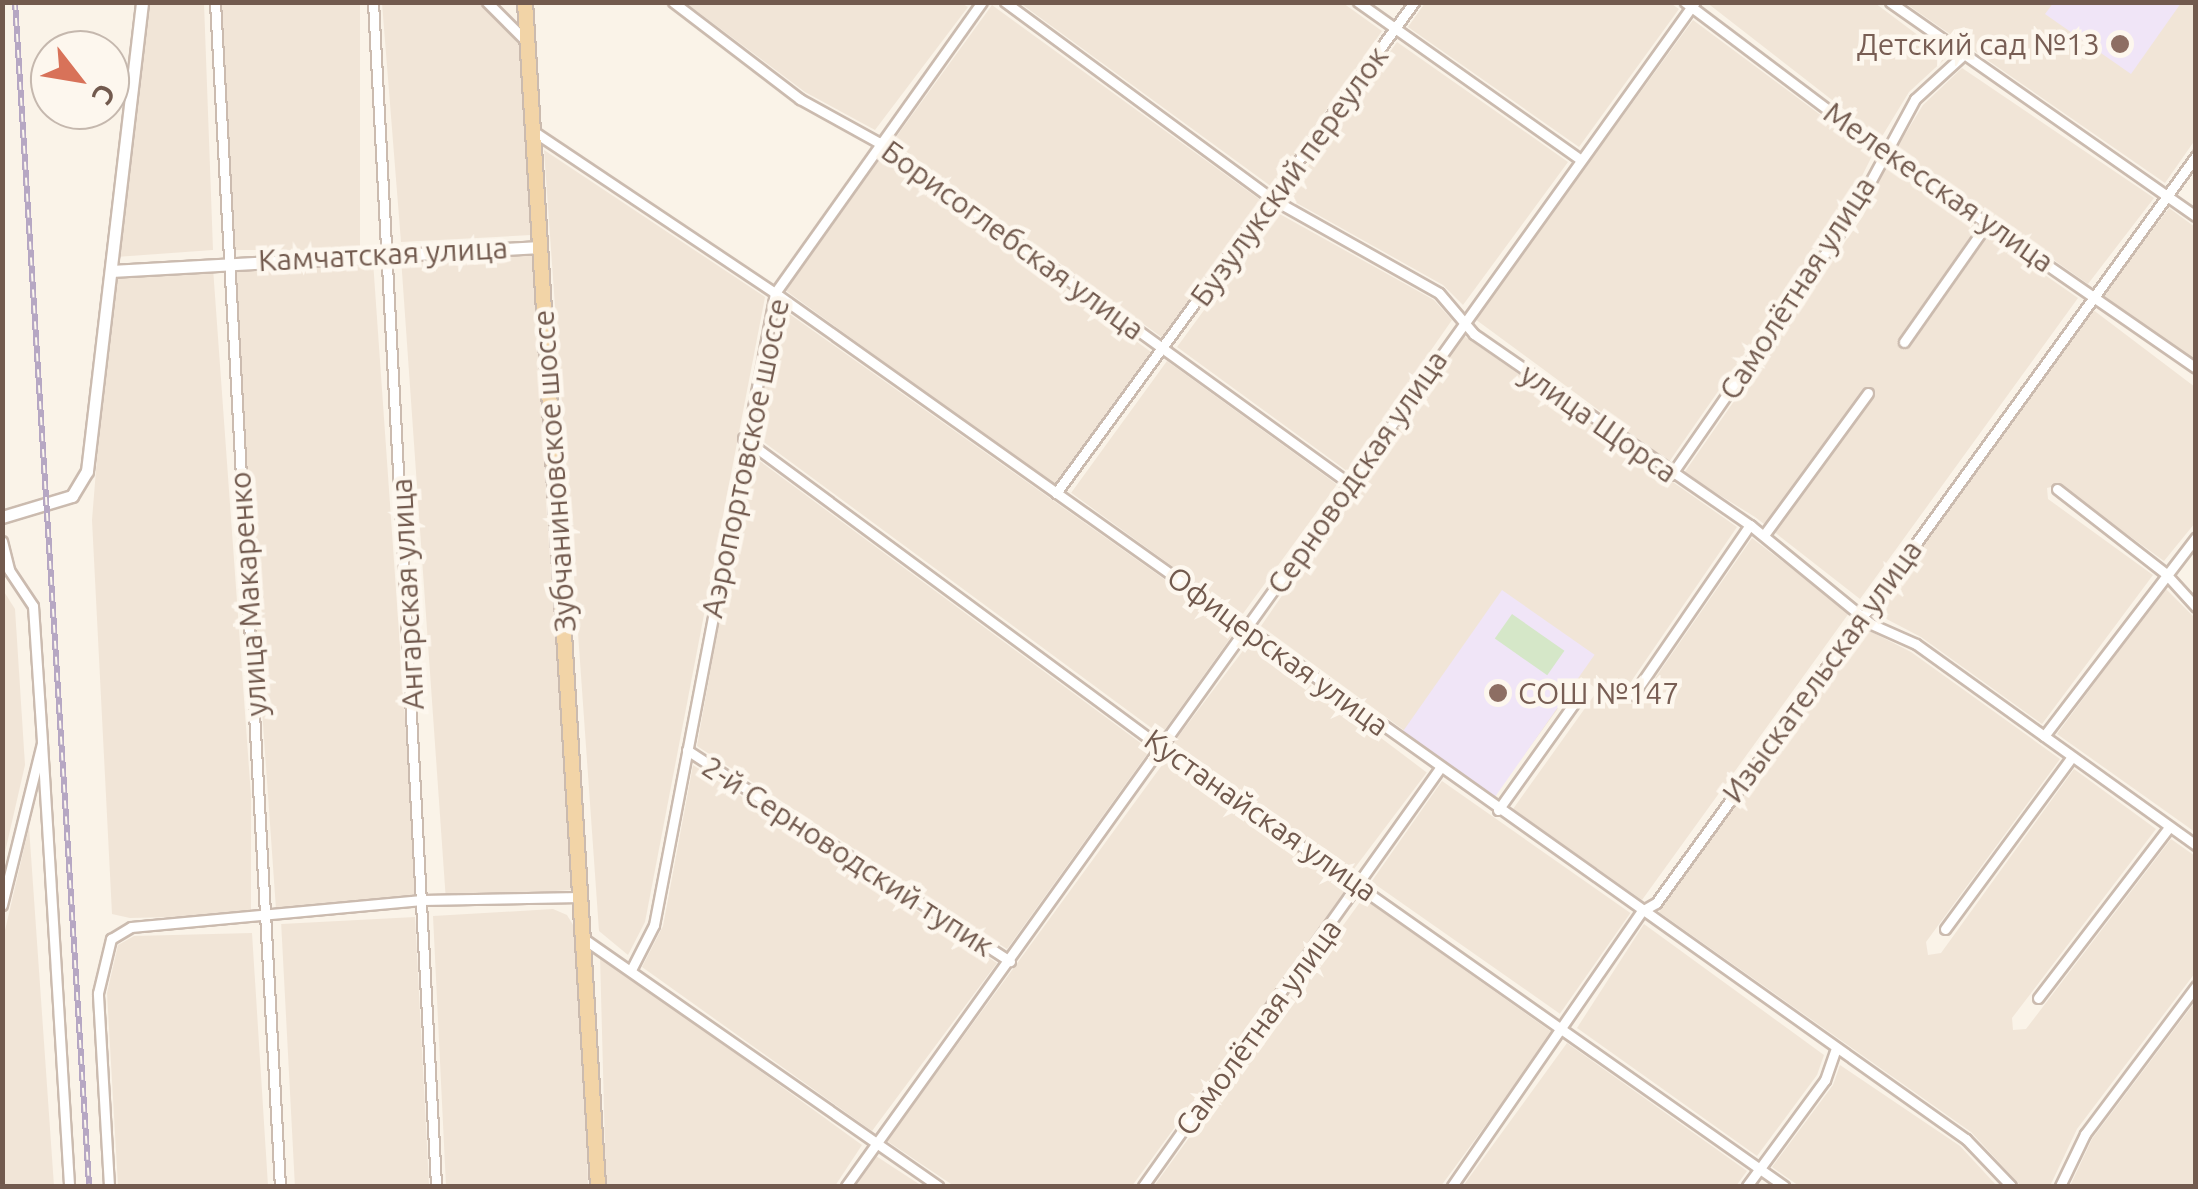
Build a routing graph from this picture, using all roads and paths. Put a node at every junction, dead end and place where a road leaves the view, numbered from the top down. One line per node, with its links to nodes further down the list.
1 (142, 2): 28 (street)
2 (215, 2): 27 (street, улица Макаренко)
3 (373, 2): 26 (street, Ангарская улица)
4 (488, 2): 14 (street)
5 (525, 2): 14 (main road, Зубчаниновское шоссе)
6 (673, 2): 17 (street, Борисоглебская улица)
7 (1005, 2): 22 (street, улица Щорса)
8 (1358, 2): 13 (street)
9 (1414, 2): 13 (street, Бузулукский переулок)
10 (1890, 2): 15 (street)
11 (981, 3): 17 (street, Аэропортовское шоссе)
12 (1690, 4): 18 (street, Мелекесская улица); 20 (street, Серноводская улица)
13 (1395, 29): 20 (street); 22 (street, Бузулукский переулок)
14 (528, 42): 16 (main road, Зубчаниновское шоссе)
15 (1961, 57): 18 (street, Самолётная улица); 21 (street)
16 (534, 131): 25 (main road, Зубчаниновское шоссе); 29 (street, Офицерская улица)
17 (878, 142): 29 (street, Аэропортовское шоссе); 33 (street, Борисоглебская улица)
18 (1884, 152): 24 (street, Мелекесская улица); 37 (street, Самолётная улица)
19 (2196, 156): 21 (street, Изыскательская улица)
20 (1581, 160): 31 (street, Серноводская улица)
21 (2167, 196): 23 (street); 30 (street, Изыскательская улица)
22 (1274, 200): 31 (street, улица Щорса); 33 (street, Бузулукский переулок)
23 (2196, 216)
24 (1987, 224): 30 (street, Мелекесская улица); 32 (street)
25 (539, 247): 26 (street, Камчатская улица); 62 (main road, Зубчаниновское шоссе)
26 (390, 252): 27 (street, Камчатская улица); 63 (street, Ангарская улица)
27 (226, 261): 28 (street, Камчатская улица); 66 (street, улица Макаренко)
28 (112, 271): 41 (street)
29 (775, 293): 36 (street, Аэропортовское шоссе); 40 (street, Офицерская улица)
30 (2095, 294): 34 (street, Мелекесская улица); 48 (street, Изыскательская улица)
31 (1464, 319): 37 (street, улица Щорса); 38 (street, Серноводская улица)
32 (1904, 342)
33 (1165, 349): 38 (street, Борисоглебская улица); 40 (street, Бузулукский переулок)
34 (2196, 368)
35 (1868, 394): 43 (street)
36 (742, 438): 54 (street, Кустанайская улица); 55 (street, Аэропортовское шоссе)
37 (1671, 475): 42 (street, улица Щорса)
38 (1350, 484): 49 (street, Серноводская улица)
39 (2057, 489): 46 (street)
40 (1056, 493): 49 (street, Офицерская улица)
41 (2, 516)
42 (1750, 525): 43 (street, улица Щорса); 50 (street)
43 (1764, 535): 48 (street, улица Щорса)
44 (2196, 537): 46 (street)
45 (2, 540): 53 (street)
46 (2165, 573): 47 (street); 52 (street)
47 (2196, 608)
48 (1860, 612): 52 (street, улица Щорса); 65 (street, Изыскательская улица)
49 (1248, 628): 54 (street, Серноводская улица); 57 (street, Офицерская улица)
50 (1632, 695)
51 (1575, 702): 58 (street)
52 (2044, 736): 56 (street, улица Щорса)
53 (42, 743): 64 (street); 77 (street)
54 (1162, 748): 61 (street, Кустанайская улица); 69 (street, Серноводская улица)
55 (687, 750): 69 (street, 2-й Серноводский тупик); 70 (street, Аэропортовское шоссе)
56 (2072, 757): 59 (street, улица Щорса); 67 (street)
57 (1440, 768): 58 (street, Офицерская улица); 61 (street, Самолётная улица)
58 (1498, 810): 65 (street, Офицерская улица)
59 (2169, 827): 60 (street, улица Щорса); 72 (street)
60 (2196, 845)
61 (1362, 886): 73 (street, Кустанайская улица); 84 (street, Самолётная улица)
62 (580, 897): 63 (street); 68 (main road, Зубчаниновское шоссе)
63 (422, 900): 66 (street); 80 (street, Ангарская улица)
64 (2, 905)
65 (1642, 911): 73 (street, Изыскательская улица); 74 (street, Офицерская улица)
66 (270, 918): 78 (street); 79 (street, улица Макаренко)
67 (1945, 929)
68 (584, 939): 70 (street); 81 (main road)
69 (1010, 961): 75 (street, Серноводская улица)
70 (632, 968): 75 (street)
71 (2196, 986): 89 (street)
72 (2038, 998)
73 (1565, 1031): 76 (street, Кустанайская улица); 85 (street, Изыскательская улица)
74 (1834, 1051): 76 (street); 88 (street, Офицерская улица)
75 (874, 1143): 82 (street, Серноводская улица); 83 (street)
76 (1760, 1169): 86 (street); 87 (street, Кустанайская улица)
77 (70, 1186)
78 (109, 1186)
79 (280, 1186)
80 (436, 1186)
81 (598, 1186)
82 (846, 1186)
83 (938, 1186)
84 (1143, 1186)
85 (1452, 1186)
86 (1747, 1186)
87 (1784, 1186)
88 (2010, 1186)
89 (2060, 1186)

